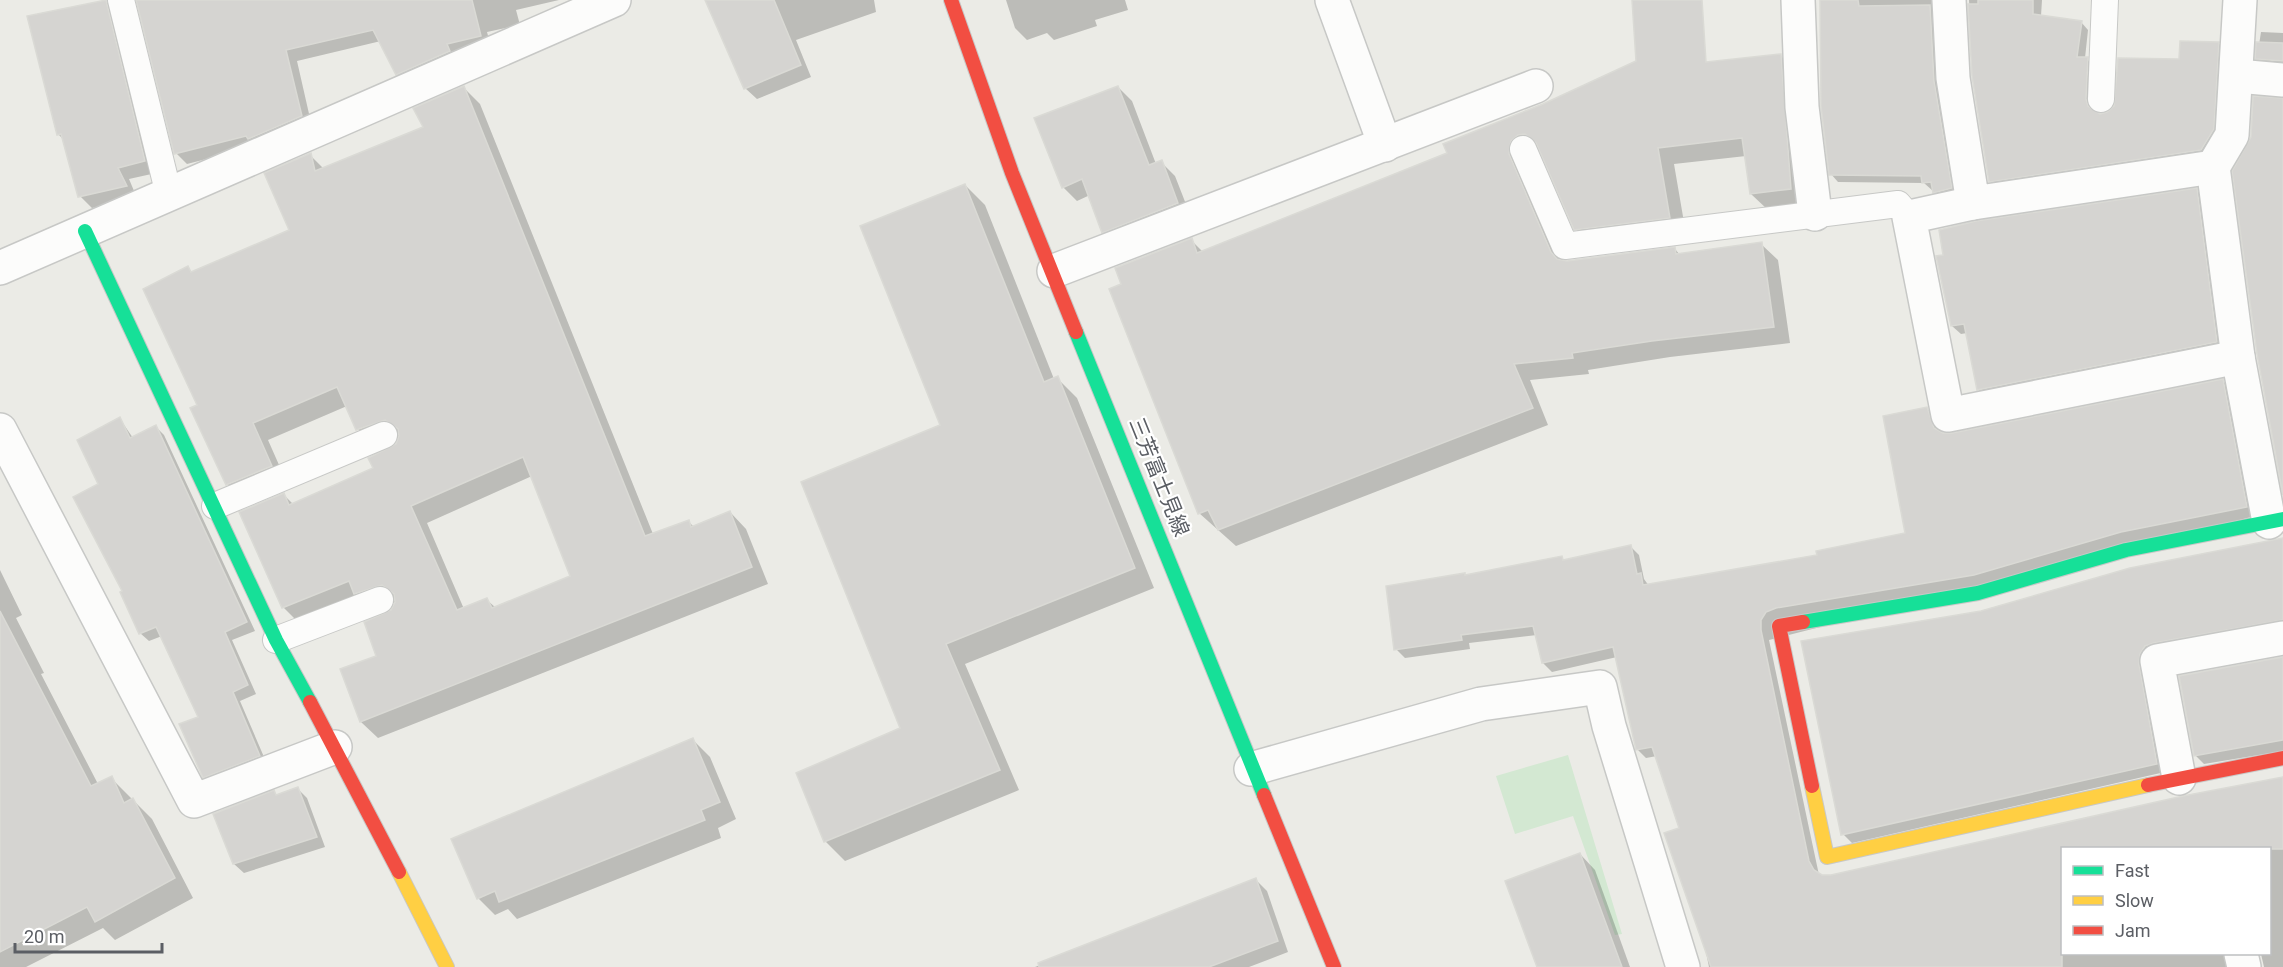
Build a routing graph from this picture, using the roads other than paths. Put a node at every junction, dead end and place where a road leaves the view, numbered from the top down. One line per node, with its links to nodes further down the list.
1 (121, 0): 16 (lane)
2 (614, 0): 16 (street)
3 (951, 0): 22 (street, 三芳富士見線)
4 (1332, 0): 13 (street)
5 (1798, 0): 18 (street)
6 (1949, 0): 17 (street)
7 (2105, 0): 12 (lane)
8 (2240, 0): 9 (street)
9 (2237, 76): 10 (street); 15 (street)
10 (2283, 80)
11 (1536, 86): 13 (street)
12 (2101, 99)
13 (1385, 145): 22 (street)
14 (1523, 149): 18 (lane)
15 (2213, 167): 17 (street); 23 (street)
16 (169, 195): 20 (street)
17 (1973, 203): 19 (street)
18 (1815, 214): 19 (lane)
19 (1909, 217): 23 (street)
20 (85, 231): 21 (street); 26 (street)
21 (0, 268)
22 (1054, 271): 33 (street, 三芳富士見線)
23 (2238, 357): 27 (street)
24 (0, 429): 31 (street)
25 (384, 435): 26 (lane)
26 (215, 506): 30 (street)
27 (2276, 521): 34 (street)
28 (380, 600): 30 (lane)
29 (2283, 639): 34 (street)
30 (276, 640): 31 (street)
31 (335, 747): 35 (street)
32 (2283, 758): 34 (street)
33 (1251, 769): 36 (street, 三芳富士見線); 37 (street)
34 (2179, 778)
35 (447, 967)
36 (1334, 967)
37 (1683, 967)

